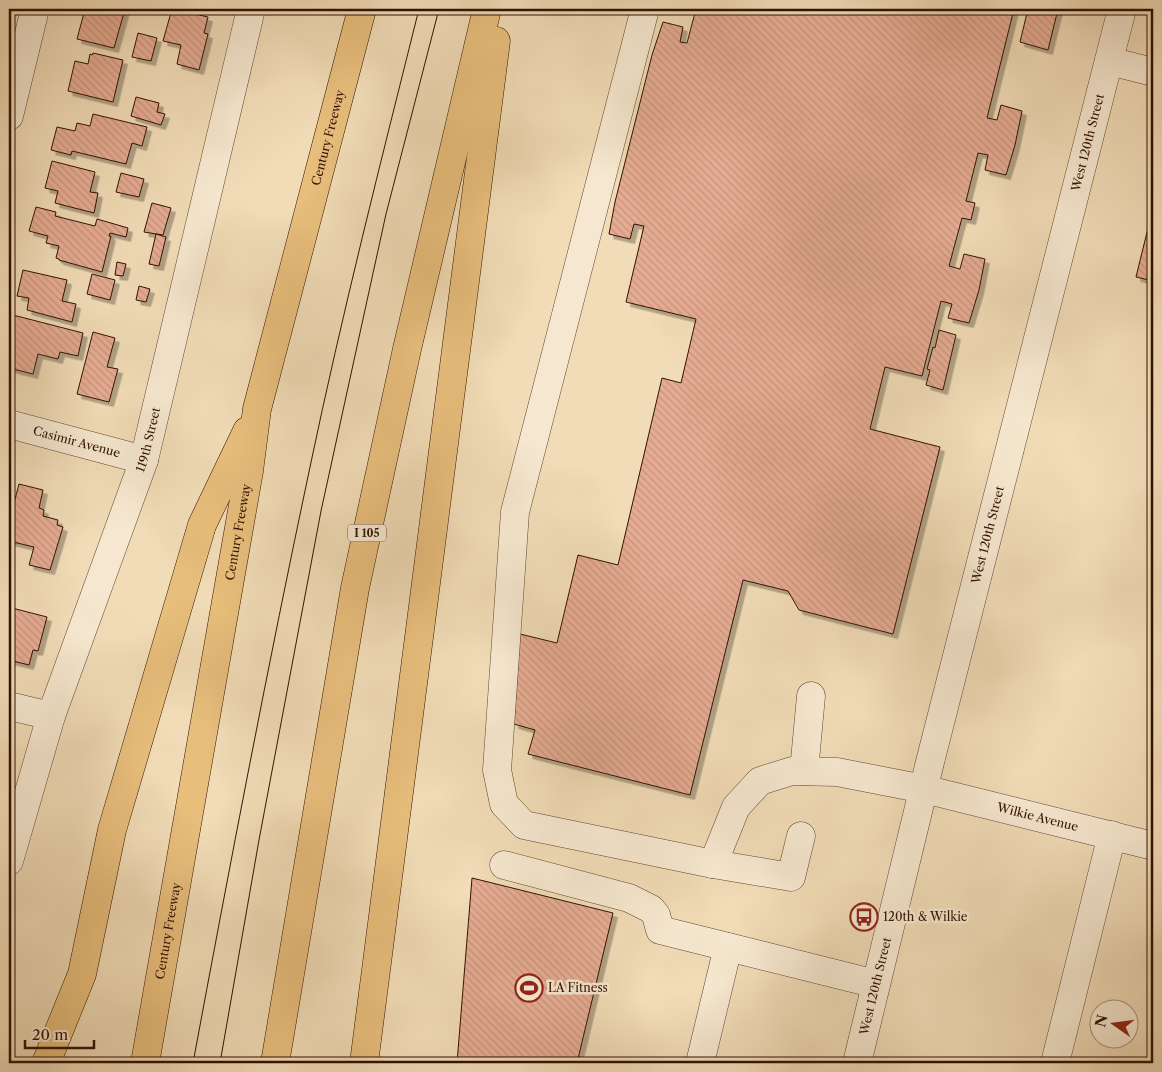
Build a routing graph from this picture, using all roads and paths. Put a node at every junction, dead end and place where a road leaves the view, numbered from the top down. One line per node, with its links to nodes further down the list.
1 (35, 9): 10 (street)
2 (251, 9): 13 (street, 119th Street)
3 (362, 9): 11 (highway, Century Freeway)
4 (487, 9): 29 (highway, I 105)
5 (500, 9): 30 (highway)
6 (645, 9): 23 (street)
7 (1122, 9): 8 (street, West 120th Street)
8 (1109, 61): 9 (street); 18 (street, West 120th Street)
9 (1153, 72)
10 (9, 116)
11 (257, 409): 27 (highway); 28 (highway, Century Freeway)
12 (9, 424): 13 (street, Casimir Avenue)
13 (144, 460): 16 (street, 119th Street)
14 (811, 696): 17 (street)
15 (9, 706): 16 (street)
16 (51, 716): 22 (street, 119th Street)
17 (804, 771): 18 (street, Wilkie Avenue); 23 (street, Wilkie Avenue)
18 (924, 789): 19 (street, Wilkie Avenue); 26 (street, West 120th Street)
19 (1112, 835): 21 (street, Wilkie Avenue); 33 (street)
20 (801, 836): 23 (street)
21 (1153, 846)
22 (9, 861)
23 (713, 864)
24 (504, 865): 25 (street)
25 (728, 947): 26 (street); 31 (street)
26 (876, 984): 32 (street, West 120th Street)
27 (46, 1063)
28 (145, 1063)
29 (275, 1063)
30 (364, 1063)
31 (700, 1063)
32 (857, 1063)
33 (1055, 1063)

